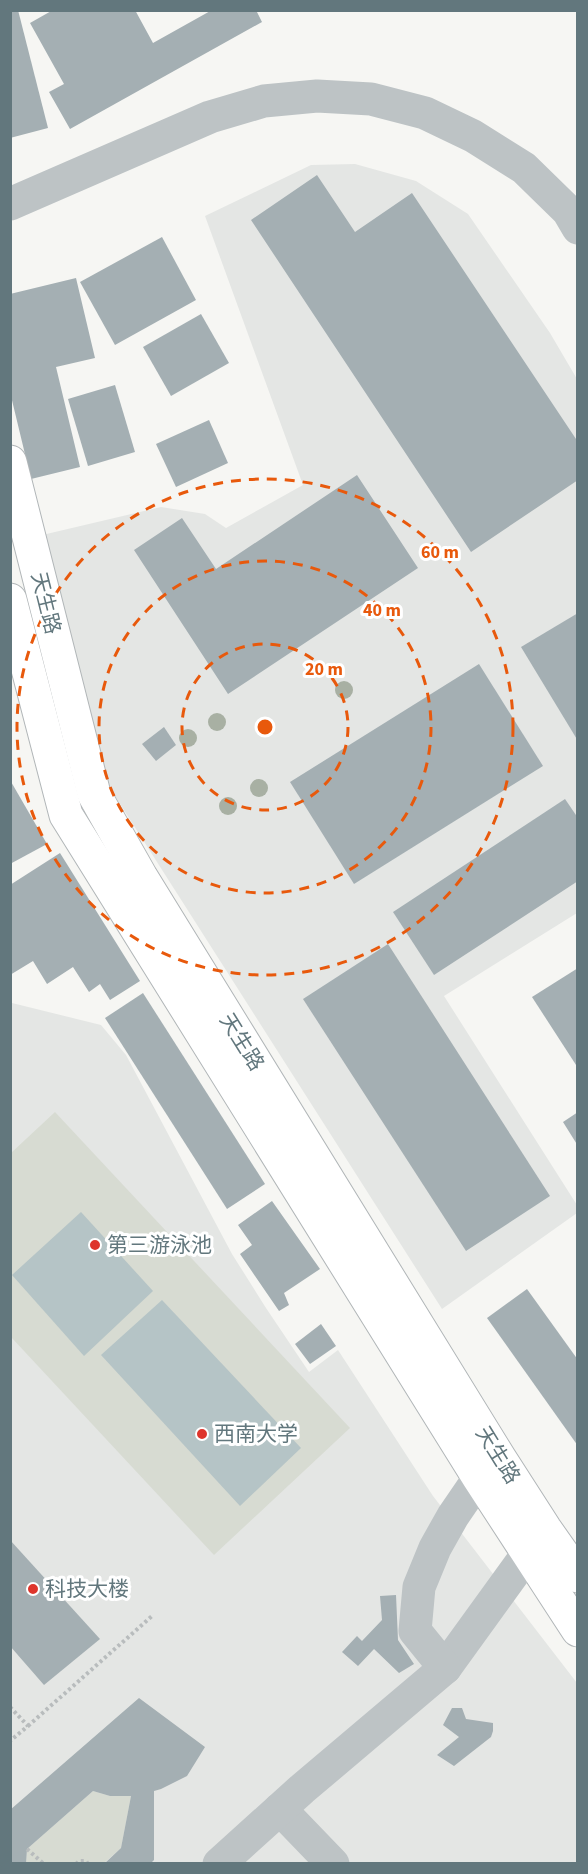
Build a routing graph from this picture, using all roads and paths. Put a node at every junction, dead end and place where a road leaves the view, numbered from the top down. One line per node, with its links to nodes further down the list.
1 (10, 204): 2 (street)
2 (578, 228)
3 (10, 462): 5 (highway, 天生路)
4 (10, 600): 5 (highway, 天生路)
5 (489, 1469): 6 (highway, 天生路); 10 (street)
6 (536, 1541): 7 (highway, 天生路); 9 (highway, 天生路); 10 (street)
7 (578, 1576)
8 (152, 1616): 12 (path)
9 (578, 1630)
10 (445, 1668): 14 (street)
11 (10, 1707): 12 (path)
12 (28, 1726): 13 (path)
13 (10, 1741)
14 (280, 1809): 19 (street); 20 (street)
15 (27, 1849): 16 (path)
16 (44, 1863)
17 (76, 1863): 18 (path)
18 (88, 1863)
19 (219, 1863)
20 (333, 1863)

